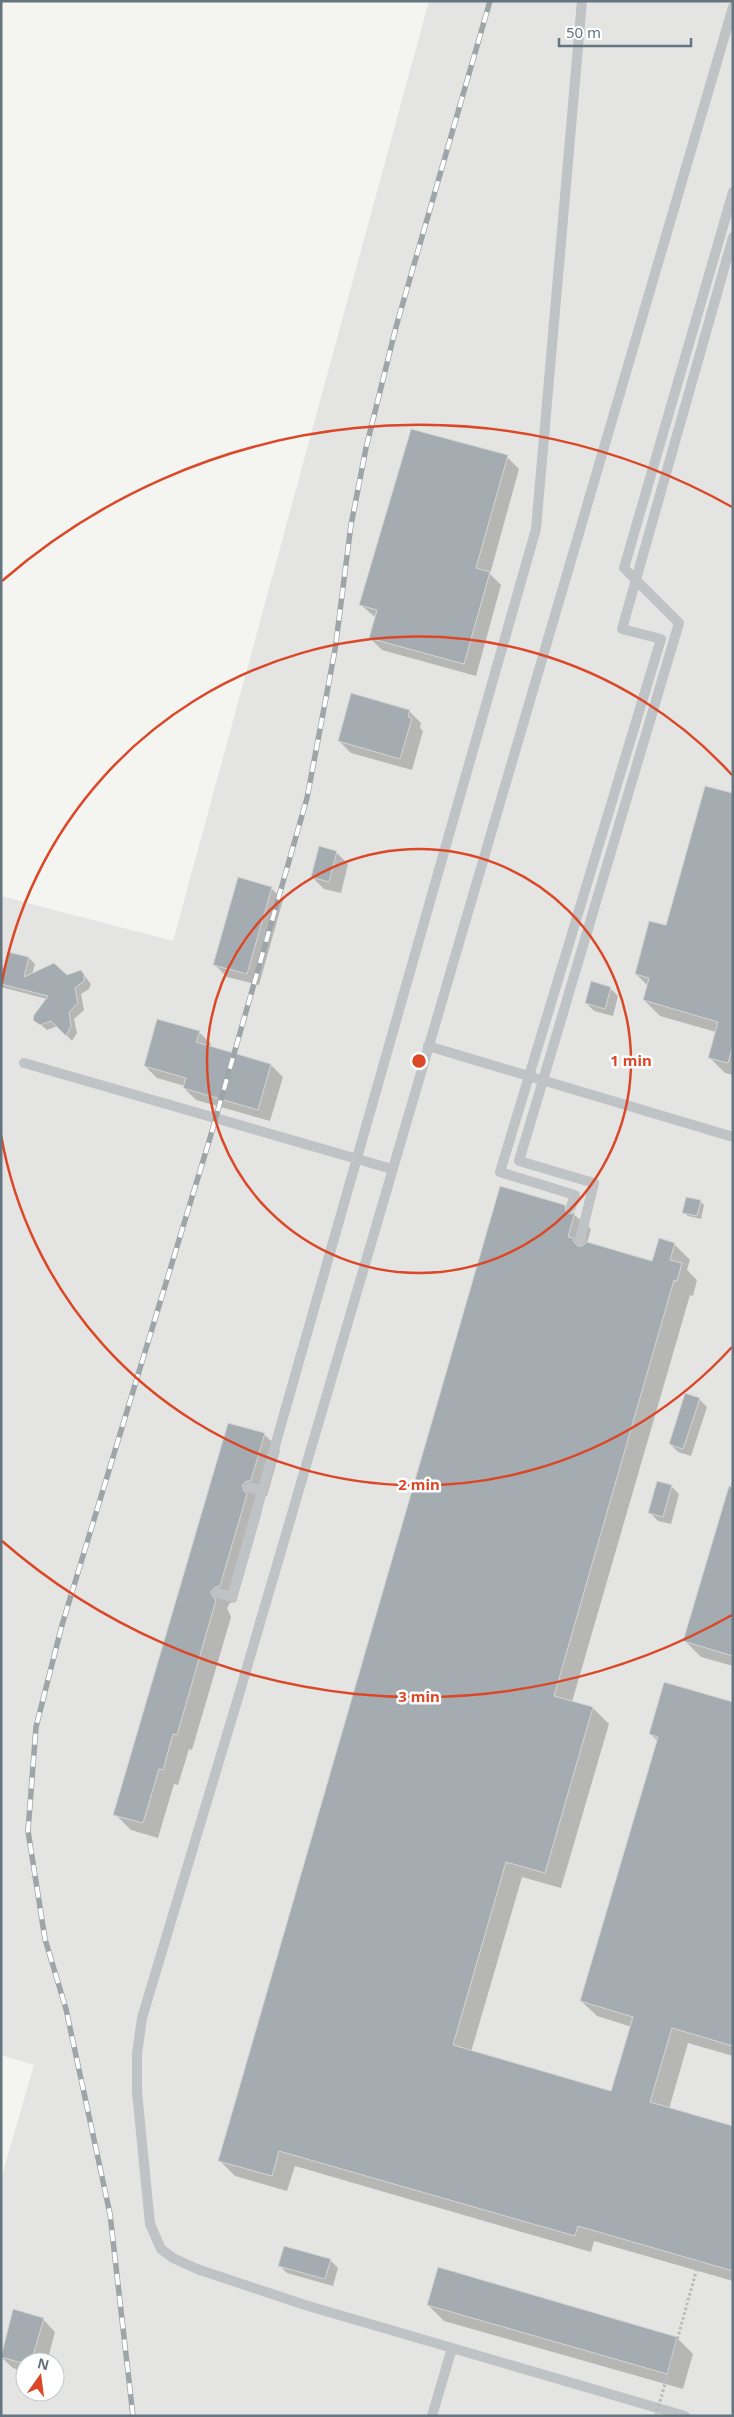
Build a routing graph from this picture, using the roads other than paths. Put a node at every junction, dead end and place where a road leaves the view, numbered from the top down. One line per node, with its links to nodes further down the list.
1 (582, 1): 12 (lane, bridge)
2 (733, 7): 5 (lane)
3 (733, 192): 10 (lane, bridge)
4 (733, 237): 9 (lane, bridge)
5 (428, 1046): 7 (lane); 8 (lane)
6 (24, 1063): 8 (lane)
7 (733, 1137)
8 (392, 1169): 14 (lane)
9 (571, 1206)
10 (580, 1240)
11 (249, 1488): 12 (lane)
12 (262, 1491): 13 (lane, bridge)
13 (218, 1593)
14 (452, 2348): 15 (lane); 16 (lane)
15 (432, 2416)
16 (685, 2416)

